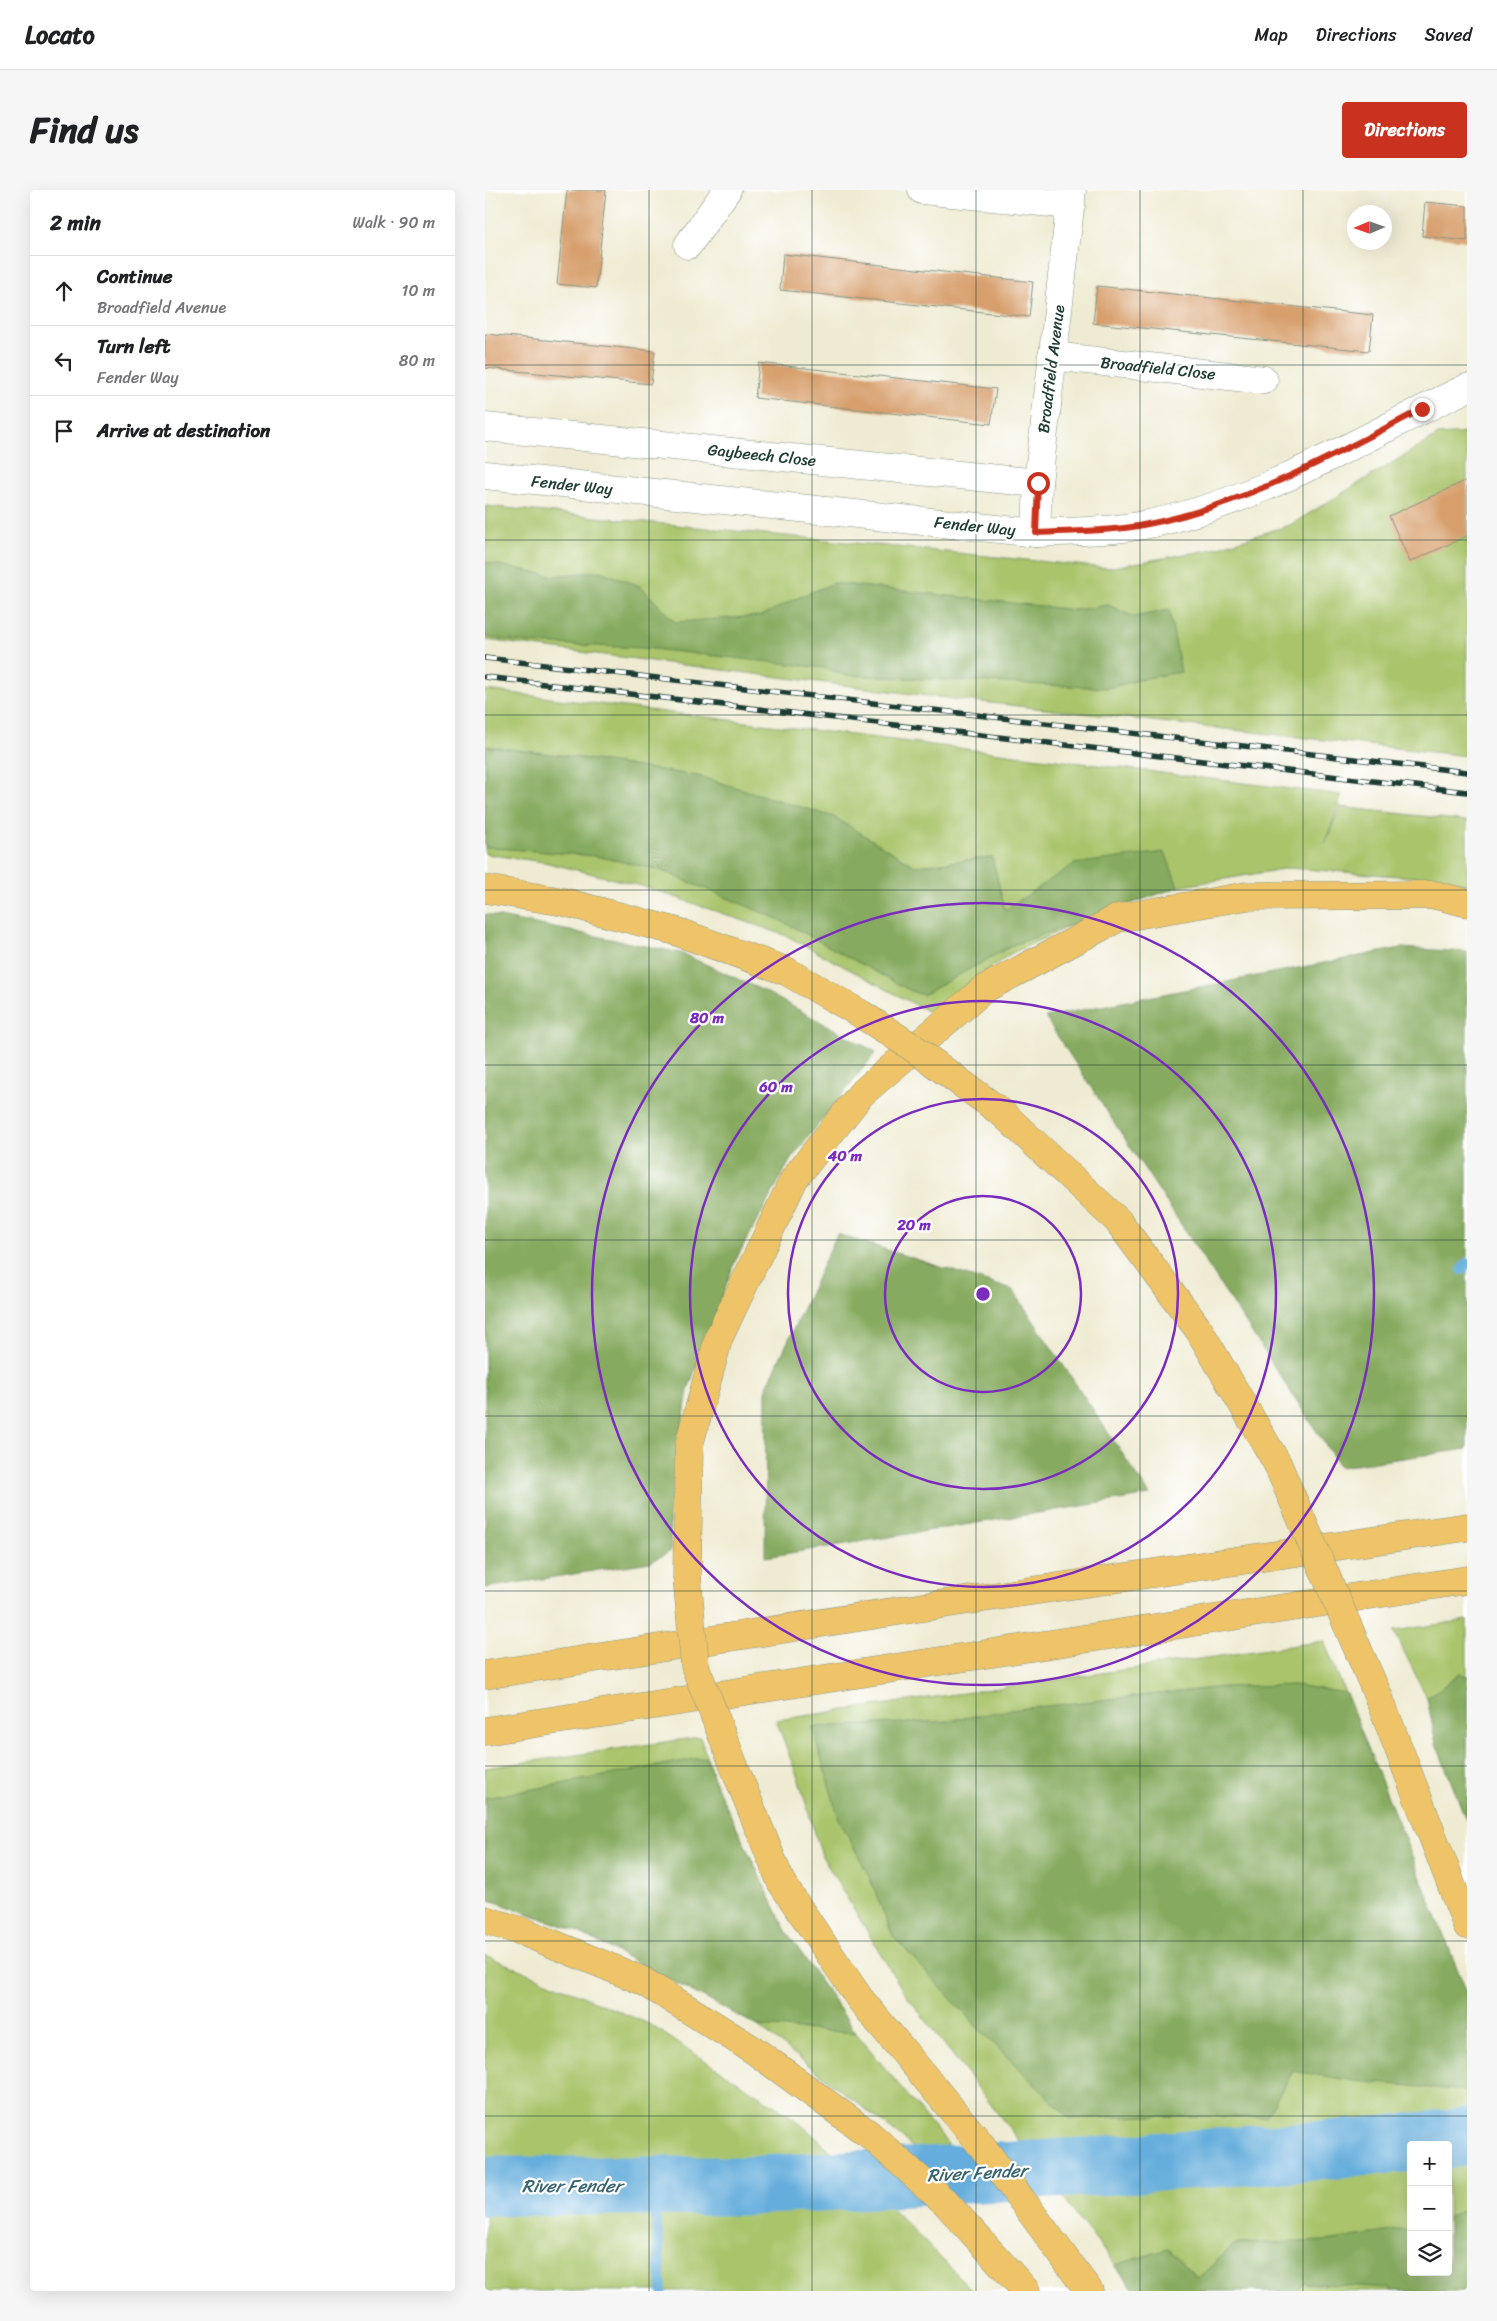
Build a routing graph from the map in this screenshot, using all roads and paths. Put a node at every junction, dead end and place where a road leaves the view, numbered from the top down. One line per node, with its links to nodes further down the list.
1 (727, 190): 4 (street)
2 (922, 190): 3 (street, Broadfield Avenue)
3 (1071, 197): 5 (street, Broadfield Avenue)
4 (688, 245)
5 (1052, 356): 6 (street, Broadfield Close); 10 (street, Broadfield Avenue)
6 (1264, 380)
7 (1467, 388): 11 (street, Fender Way)
8 (485, 427): 10 (street, Gaybeech Close)
9 (485, 475): 11 (street, Fender Way)
10 (1038, 483): 11 (street, Broadfield Avenue)
11 (1036, 533)
12 (485, 889): 19 (highway, bridge)
13 (1467, 903): 21 (highway, bridge)
14 (1467, 1527): 16 (highway)
15 (1467, 1580): 17 (highway)
16 (485, 1675)
17 (485, 1732)
18 (485, 1920): 20 (highway)
19 (1467, 1925)
20 (1025, 2291)
21 (1089, 2291)

